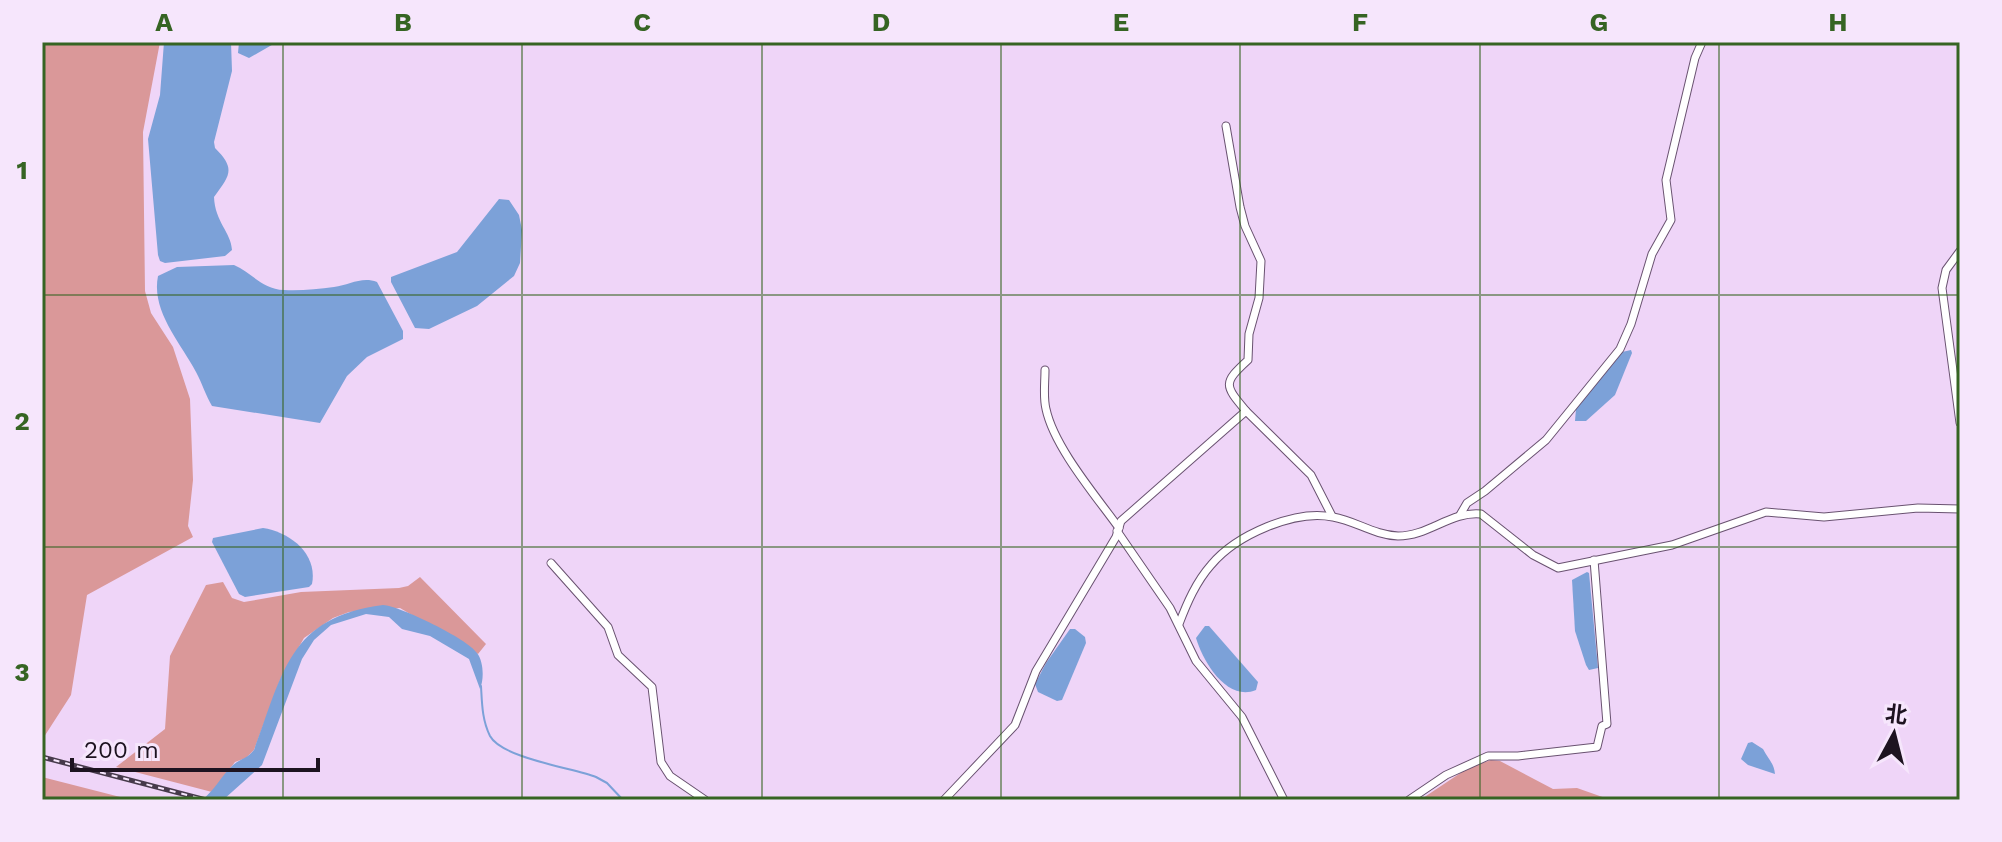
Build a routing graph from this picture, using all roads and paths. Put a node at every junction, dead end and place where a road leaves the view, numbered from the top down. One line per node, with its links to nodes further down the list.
1 (1702, 42): 8 (street)
2 (1226, 126): 5 (street)
3 (1960, 251): 6 (street)
4 (1045, 370): 10 (street)
5 (1246, 411): 9 (street); 10 (street)
6 (1960, 423)
7 (1960, 509): 11 (street)
8 (1460, 515): 9 (street); 11 (street)
9 (1332, 516): 13 (street)
10 (1118, 530): 13 (street); 15 (street)
11 (1594, 560): 17 (street)
12 (551, 563): 14 (street)
13 (1179, 624): 16 (street)
14 (705, 800)
15 (944, 800)
16 (1284, 800)
17 (1409, 800)

